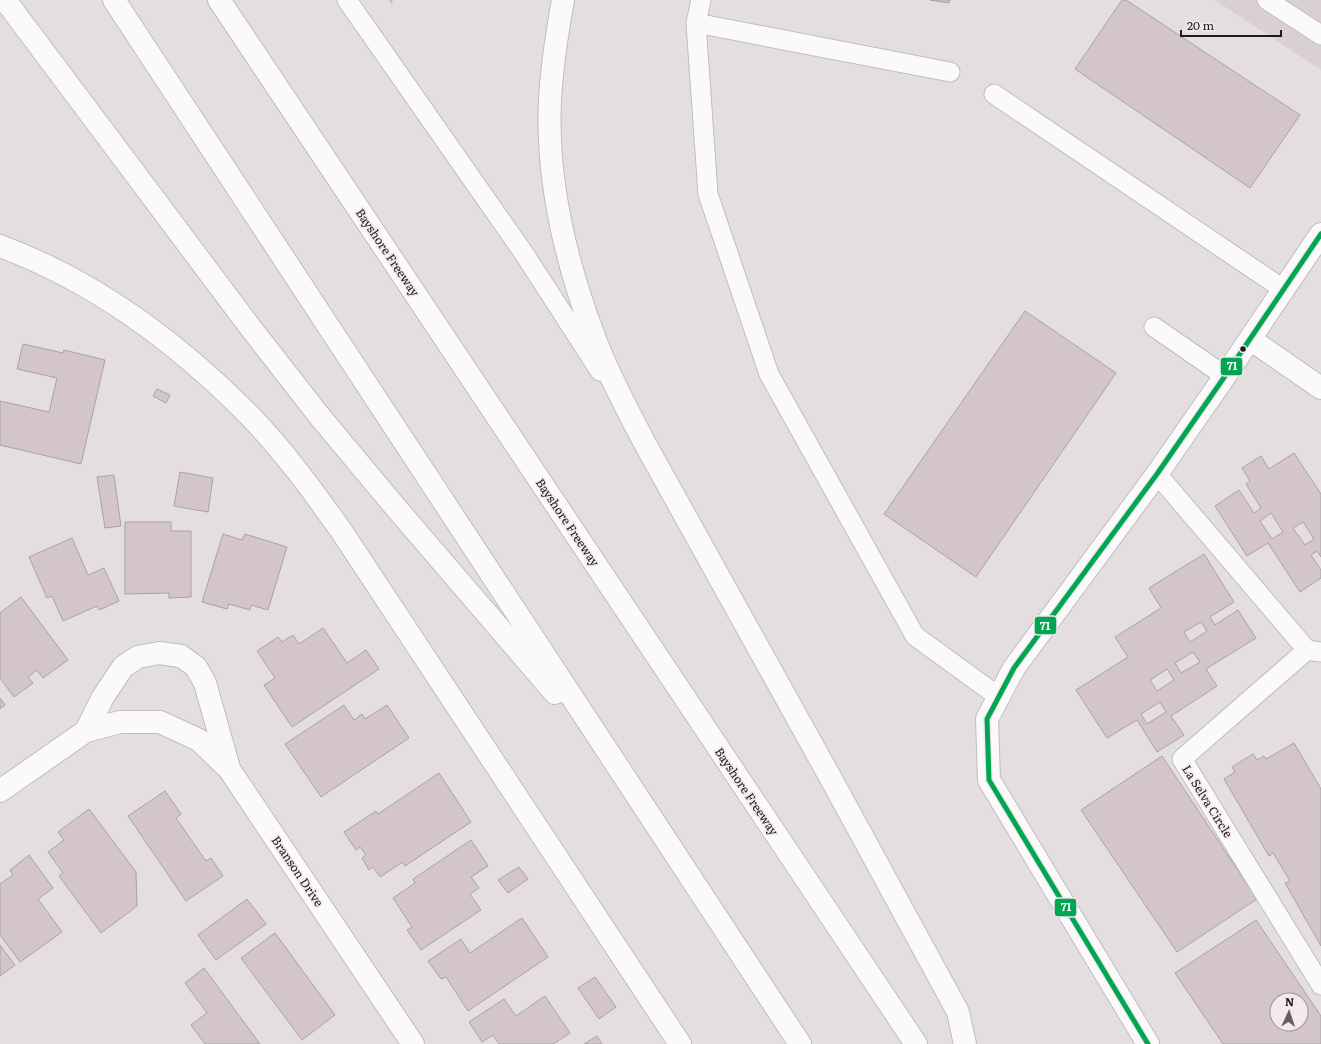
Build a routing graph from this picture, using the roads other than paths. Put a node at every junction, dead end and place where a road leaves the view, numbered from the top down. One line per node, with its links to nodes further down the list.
1 (5, 0): 24 (main road)
2 (114, 0): 24 (main road)
3 (219, 0): 31 (main road, Bayshore Freeway)
4 (347, 0): 19 (lane)
5 (563, 0): 19 (main road)
6 (701, 0): 8 (lane)
7 (1267, 0): 9 (lane)
8 (696, 24): 10 (lane); 22 (lane)
9 (1321, 35)
10 (950, 72)
11 (994, 94): 14 (lane)
12 (1321, 234): 14 (main road)
13 (0, 246): 29 (main road)
14 (1283, 289): 16 (main road)
15 (1154, 327): 17 (lane)
16 (1250, 339): 17 (main road); 18 (main road)
17 (1225, 376): 20 (main road)
18 (1321, 388)
19 (643, 440): 32 (main road)
20 (1156, 474): 21 (lane, La Selva Circle); 22 (main road)
21 (1314, 651): 27 (lane, La Selva Circle)
22 (999, 697): 33 (main road)
23 (86, 731): 25 (main road, Branson Drive); 25 (main road); 26 (main road)
24 (613, 760): 30 (main road)
25 (229, 769): 28 (main road, Branson Drive)
26 (0, 791)
27 (1321, 985)
28 (411, 1044)
29 (680, 1044)
30 (800, 1044)
31 (916, 1044)
32 (965, 1044)
33 (1148, 1044)

